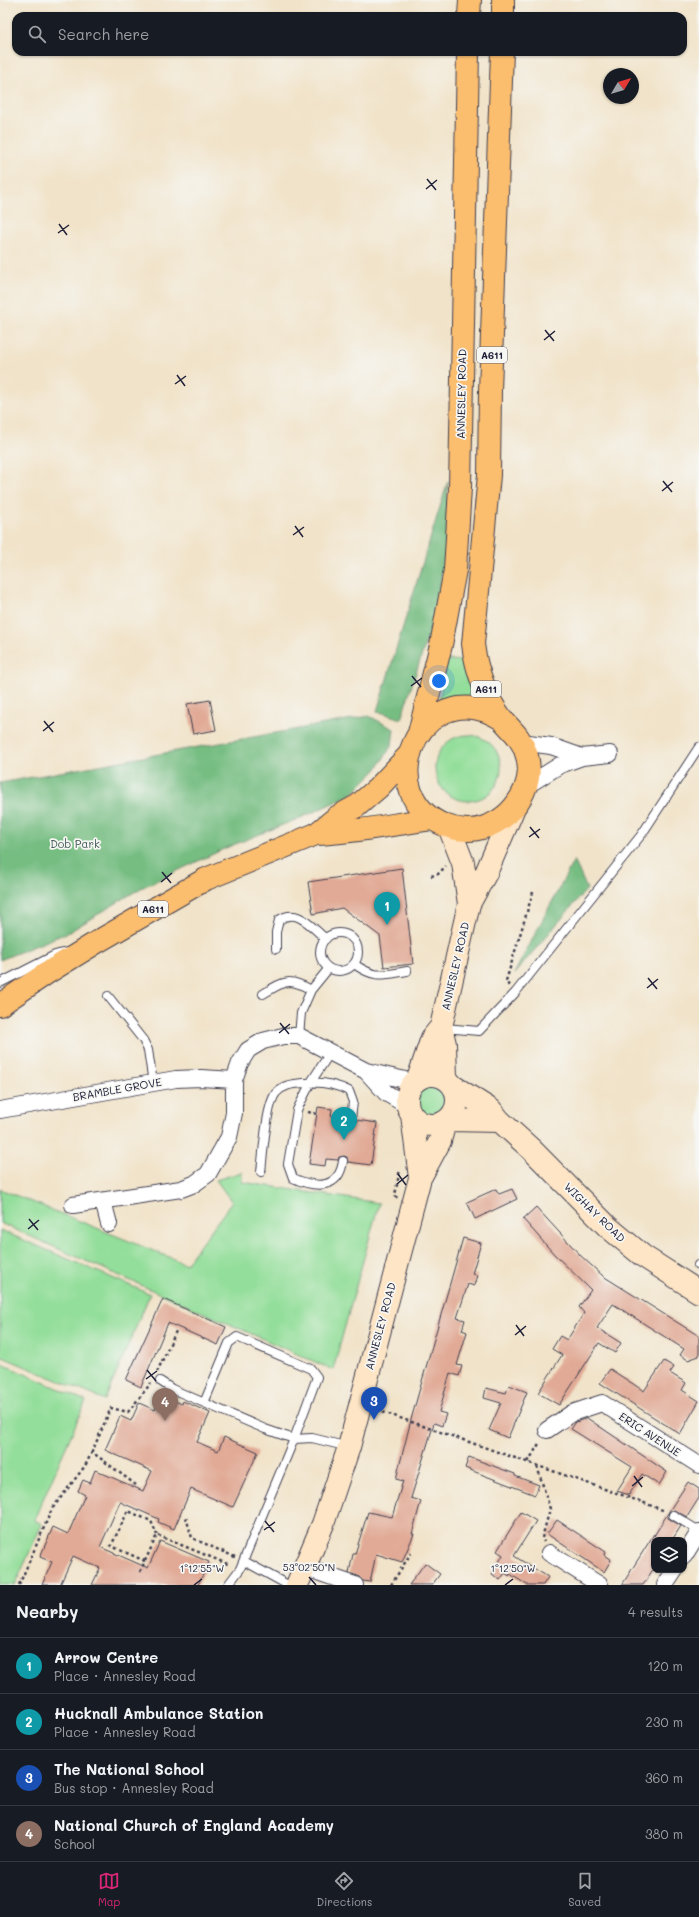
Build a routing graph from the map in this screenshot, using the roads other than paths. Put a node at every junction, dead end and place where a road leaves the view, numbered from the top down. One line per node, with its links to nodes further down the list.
1 (470, 0): 3 (main road)
2 (503, 0): 4 (main road)
3 (469, 12)
4 (503, 12)
5 (468, 56): 8 (main road, ANNESLEY ROAD / A611)
6 (502, 56): 7 (main road, A611)
7 (502, 719): 8 (main road); 9 (main road)
8 (419, 733): 12 (main road)
9 (521, 742): 13 (street); 14 (main road)
10 (699, 747): 30 (lane)
11 (610, 754): 13 (street)
12 (408, 756): 16 (main road); 17 (main road, A611)
13 (582, 757): 14 (street)
14 (525, 787): 15 (main road)
15 (513, 810): 16 (main road); 18 (main road, ANNESLEY ROAD)
16 (440, 823): 17 (main road, A611); 18 (main road, ANNESLEY ROAD)
17 (316, 834): 20 (main road, A611)
18 (469, 904): 30 (main road, ANNESLEY ROAD)
19 (326, 939): 21 (lane); 22 (lane); 23 (lane)
20 (97, 942): 25 (lane); 29 (main road, A611)
21 (276, 949)
22 (354, 964): 23 (lane); 24 (lane)
23 (329, 968): 26 (lane)
24 (407, 971)
25 (0, 983)
26 (311, 990): 27 (lane); 31 (lane)
27 (263, 994)
28 (108, 996): 38 (lane)
29 (0, 1005)
30 (441, 1027): 35 (main road, ANNESLEY ROAD); 37 (main road, ANNESLEY ROAD)
31 (300, 1036): 32 (street); 34 (street)
32 (330, 1053): 33 (street); 36 (lane)
33 (366, 1071): 35 (street); 40 (street)
34 (234, 1080): 38 (street, BRAMBLE GROVE); 47 (street)
35 (416, 1080): 37 (main road); 40 (main road)
36 (311, 1082): 41 (lane); 44 (lane); 45 (lane)
37 (450, 1082): 42 (main road); 43 (main road, WIGHAY ROAD)
38 (153, 1083): 39 (street, BRAMBLE GROVE)
39 (0, 1110)
40 (410, 1110): 42 (main road); 46 (main road, ANNESLEY ROAD)
41 (351, 1119)
42 (446, 1121): 43 (main road); 46 (main road, ANNESLEY ROAD)
43 (500, 1121): 50 (main road, WIGHAY ROAD)
44 (343, 1161)
45 (261, 1172)
46 (420, 1178): 55 (main road, ANNESLEY ROAD)
47 (104, 1200): 48 (street); 49 (street)
48 (73, 1205)
49 (109, 1224)
50 (699, 1292)
51 (160, 1381): 52 (lane)
52 (204, 1403): 54 (lane); 54 (lane)
53 (547, 1430): 56 (street, ERIC AVENUE)
54 (294, 1439): 55 (lane); 61 (lane)
55 (348, 1446): 63 (main road, ANNESLEY ROAD)
56 (699, 1465)
57 (673, 1515): 58 (lane)
58 (699, 1531): 59 (street)
59 (687, 1551)
60 (549, 1553): 67 (street)
61 (244, 1561): 64 (lane); 65 (lane)
62 (673, 1573): 68 (street)
63 (301, 1576): 66 (street)
64 (228, 1585)
65 (288, 1585)
66 (355, 1585)
67 (600, 1585)
68 (665, 1585)

